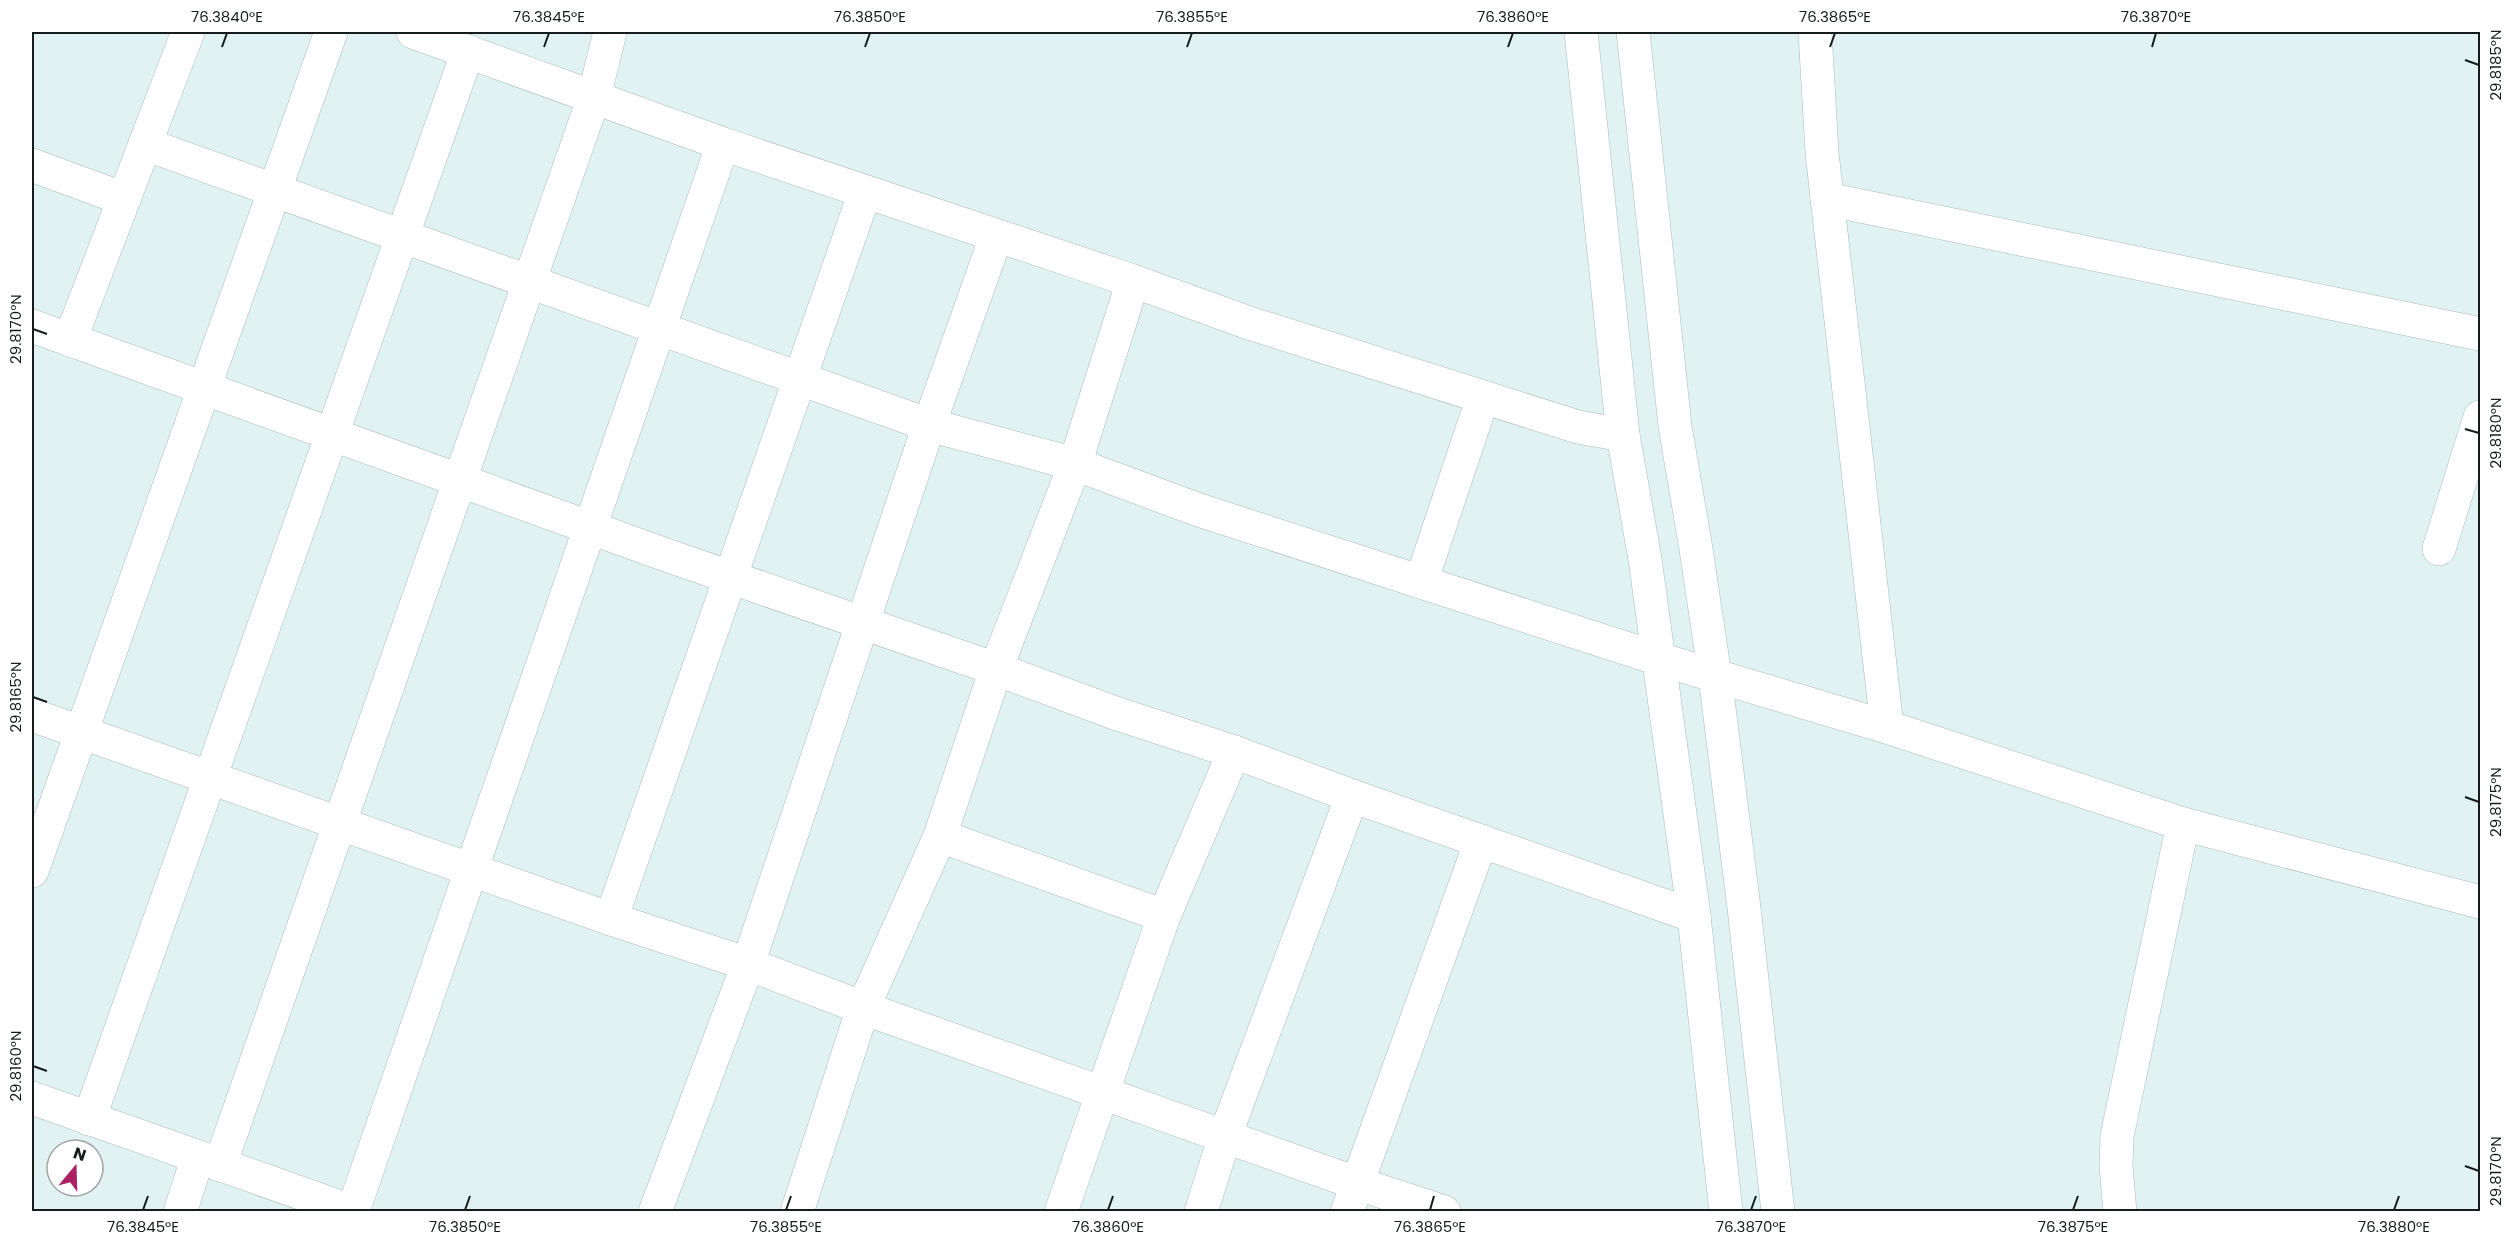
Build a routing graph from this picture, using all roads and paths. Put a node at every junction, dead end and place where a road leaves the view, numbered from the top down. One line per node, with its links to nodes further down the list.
1 (188, 32): 10 (street)
2 (331, 32): 13 (street)
3 (413, 32): 8 (street)
4 (610, 32): 9 (street)
5 (1581, 32): 31 (street)
6 (1633, 32): 41 (street)
7 (1815, 32): 16 (street)
8 (468, 51): 9 (street); 17 (street)
9 (594, 97): 11 (street); 20 (street)
10 (145, 144): 13 (street); 15 (street)
11 (723, 144): 14 (street); 22 (street)
12 (32, 165): 15 (street)
13 (274, 190): 17 (street); 26 (street)
14 (865, 192): 18 (street); 25 (street)
15 (124, 199): 24 (street)
16 (1827, 199): 23 (street); 43 (street)
17 (402, 236): 20 (street); 30 (street)
18 (996, 237): 19 (street); 29 (street)
19 (1133, 281): 27 (street); 32 (street)
20 (530, 282): 22 (street); 33 (street)
21 (32, 326): 24 (street)
22 (659, 328): 25 (street); 34 (street)
23 (2481, 334)
24 (70, 340): 26 (street)
25 (800, 378): 29 (street); 36 (street)
26 (203, 389): 30 (street); 44 (street)
27 (1483, 397): 31 (street); 37 (street)
28 (2481, 417): 35 (street)
29 (929, 425): 32 (street); 38 (street)
30 (332, 435): 33 (street); 46 (street)
31 (1623, 435): 39 (street)
32 (1075, 464): 37 (street); 40 (street)
33 (460, 481): 34 (street); 48 (street)
34 (590, 528): 36 (street); 52 (street)
35 (2439, 549)
36 (730, 578): 38 (street); 57 (street)
37 (1421, 582): 39 (street)
38 (864, 623): 40 (street); 58 (street)
39 (1659, 659): 41 (street); 56 (street)
40 (996, 669): 45 (street); 50 (street)
41 (1715, 676): 43 (street); 74 (street)
42 (32, 715): 44 (street)
43 (1887, 727): 49 (street)
44 (80, 732): 46 (street); 53 (street)
45 (1234, 752): 47 (street); 55 (street)
46 (210, 778): 48 (street); 62 (street)
47 (1352, 796): 51 (street); 63 (street)
48 (340, 824): 52 (street); 64 (street)
49 (2183, 824): 54 (street); 75 (street)
50 (940, 836): 55 (street); 59 (street)
51 (1481, 841): 56 (street); 65 (street)
52 (471, 870): 57 (street); 66 (street)
53 (32, 871)
54 (2481, 902)
55 (1164, 916): 60 (street)
56 (1694, 916): 73 (street)
57 (611, 919): 58 (street)
58 (748, 964): 59 (street); 68 (street)
59 (863, 1008): 60 (street); 69 (street)
60 (1102, 1093): 63 (street); 70 (street)
61 (32, 1098): 62 (street)
62 (89, 1119): 64 (street)
63 (1226, 1136): 65 (street); 71 (street)
64 (209, 1161): 66 (street); 67 (street)
65 (1351, 1197): 72 (street)
66 (353, 1211)
67 (180, 1212)
68 (656, 1212)
69 (797, 1212)
70 (1061, 1212)
71 (1201, 1212)
72 (1444, 1212)
73 (1726, 1212)
74 (1778, 1212)
75 (2120, 1212)

